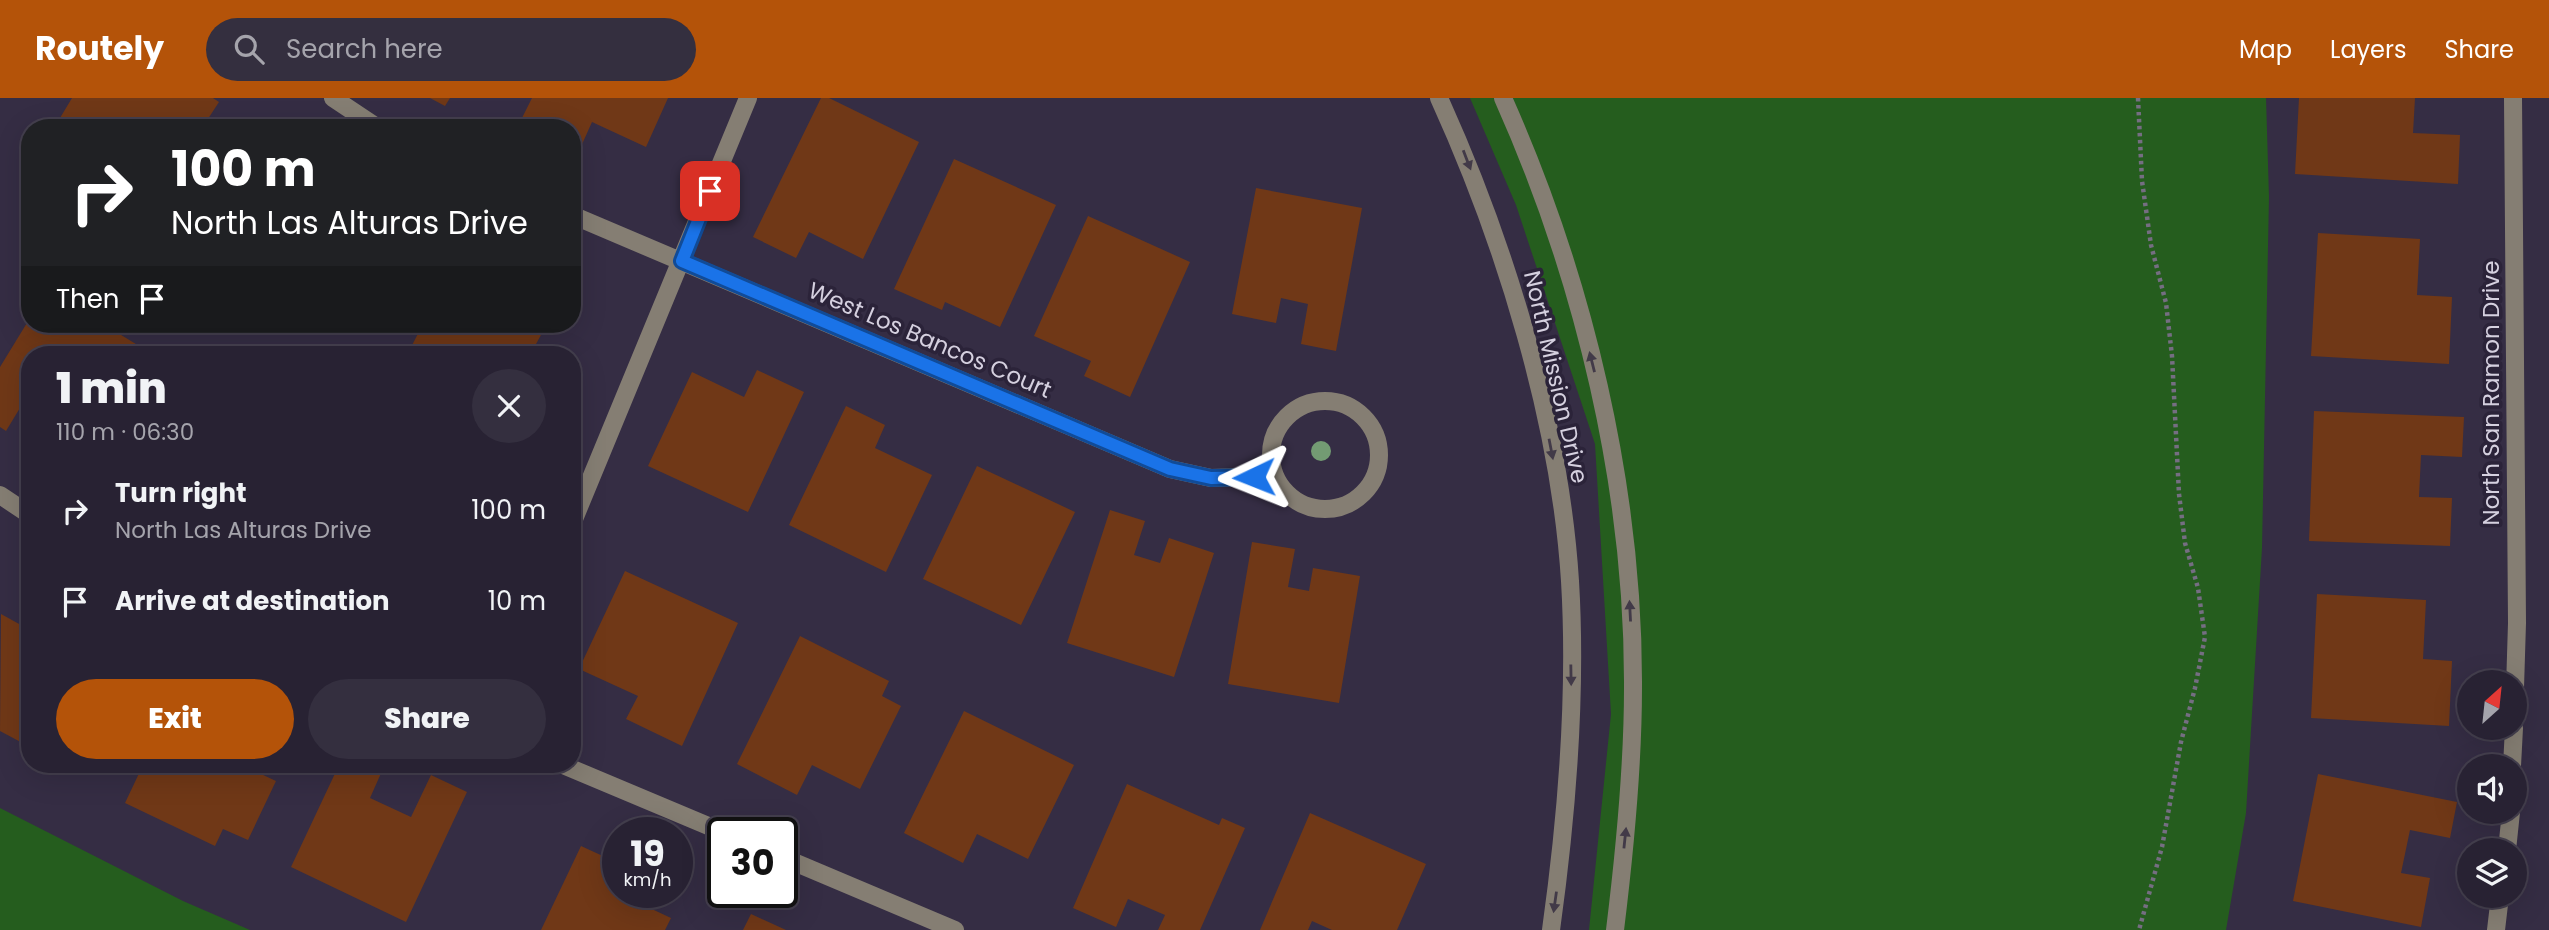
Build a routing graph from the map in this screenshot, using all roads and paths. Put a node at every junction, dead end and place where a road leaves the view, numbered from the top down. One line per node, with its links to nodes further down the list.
1 (333, 98): 7 (street)
2 (748, 98): 9 (street)
3 (1439, 98): 20 (street, North Mission Drive, one-way to 20)
4 (1503, 98): 21 (street, North Mission Drive, one-way to 4)
5 (2138, 98): 22 (path)
6 (2513, 98): 14 (street, North San Ramon Drive)
7 (364, 119)
8 (581, 219): 9 (street, West Los Bancos Court)
9 (682, 261): 10 (street, West Los Bancos Court); 12 (street)
10 (1275, 476): 10 (street)
11 (0, 495): 13 (street)
12 (581, 502)
13 (21, 509)
14 (2516, 670)
15 (581, 772): 16 (street)
16 (707, 825)
17 (798, 864): 19 (street)
18 (2499, 908): 23 (street)
19 (955, 930)
20 (1551, 930)
21 (1615, 930)
22 (2139, 930)
23 (2496, 930)

